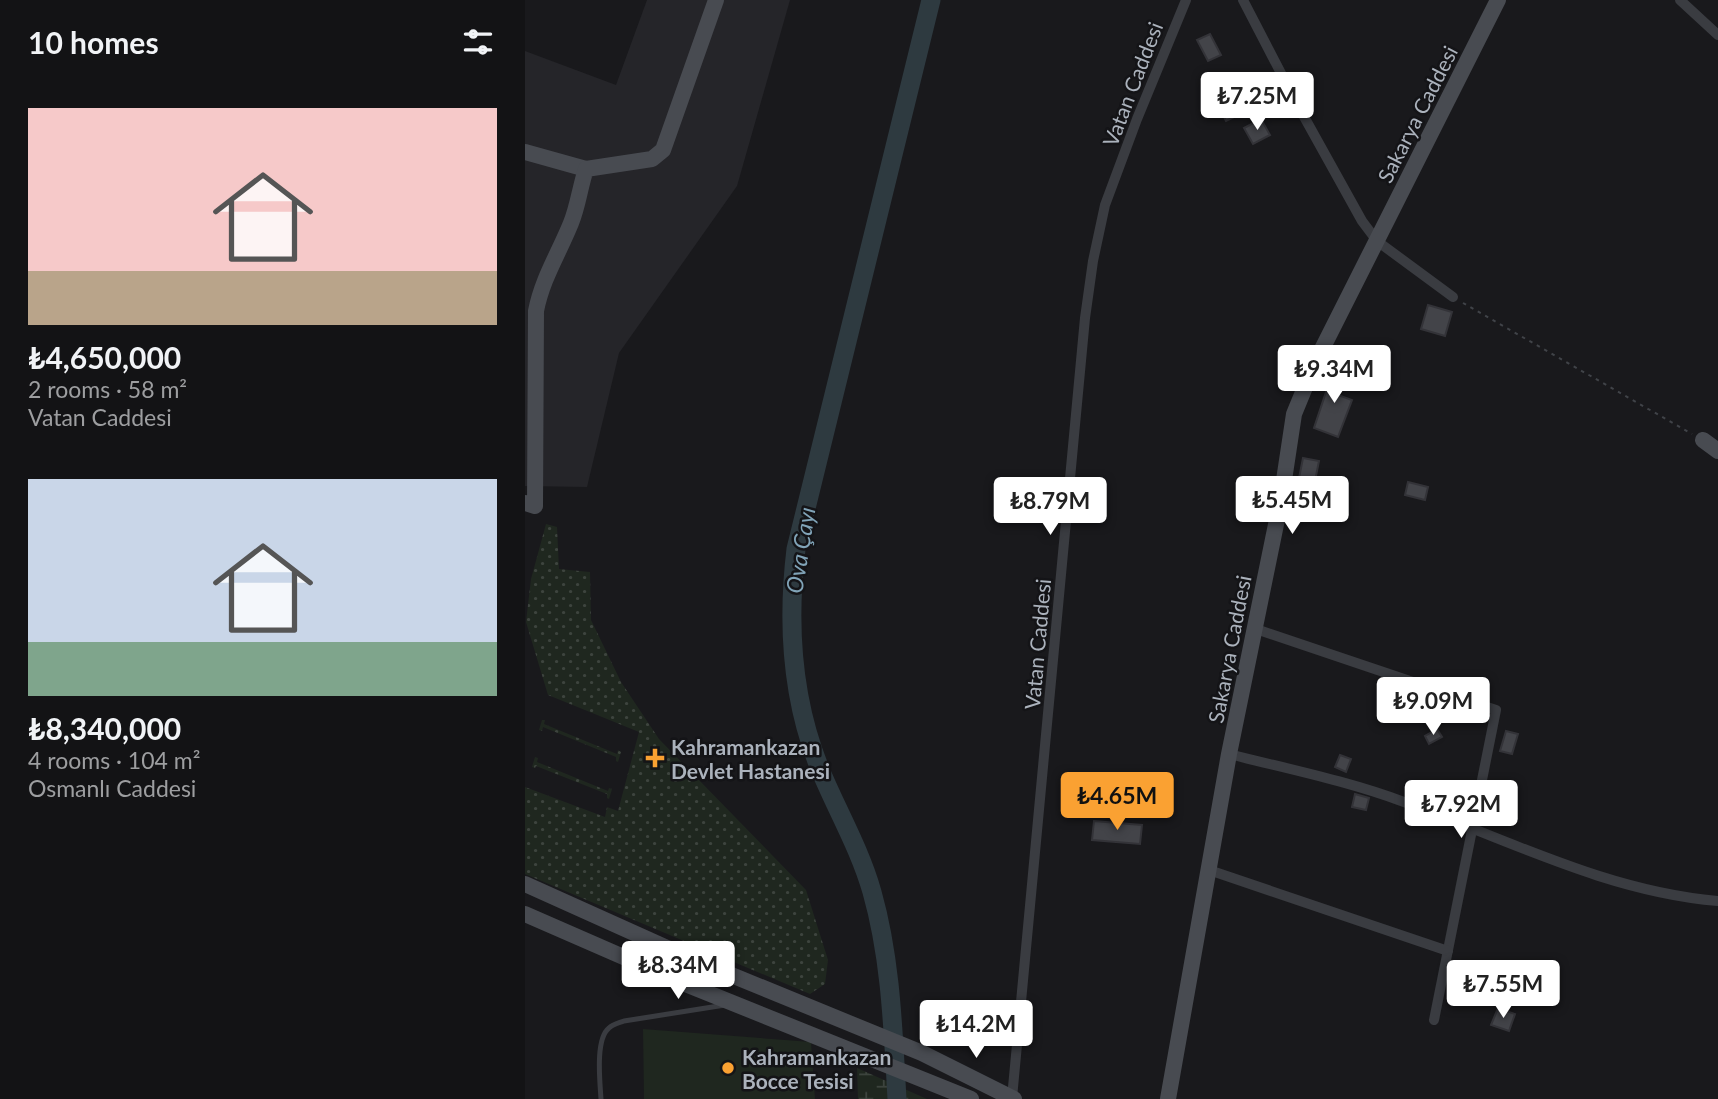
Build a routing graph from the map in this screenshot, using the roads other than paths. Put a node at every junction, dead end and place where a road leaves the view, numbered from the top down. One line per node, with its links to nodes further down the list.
1 (716, 0): 8 (street)
2 (1186, 0): 26 (street, Vatan Caddesi)
3 (1243, 0): 9 (street)
4 (1498, 0): 9 (street, Sakarya Caddesi)
5 (1680, 0): 6 (street)
6 (1718, 35)
7 (525, 152): 8 (street)
8 (586, 169): 13 (street)
9 (1377, 241): 10 (street); 14 (street, Sakarya Caddesi)
10 (1453, 297)
11 (1703, 440): 12 (street)
12 (1718, 451)
13 (530, 505)
14 (1253, 628): 15 (street, Sakarya Caddesi); 16 (street)
15 (1230, 754): 16 (street); 17 (street, Sakarya Caddesi)
16 (1472, 828): 19 (street); 21 (street)
17 (1209, 870): 21 (street); 27 (street, Sakarya Caddesi)
18 (525, 884): 26 (street)
19 (1718, 901)
20 (525, 914): 22 (street)
21 (1448, 951): 23 (street)
22 (736, 1004): 24 (lane); 25 (street)
23 (1434, 1020)
24 (601, 1099)
25 (971, 1099)
26 (1013, 1099)
27 (1168, 1099)

